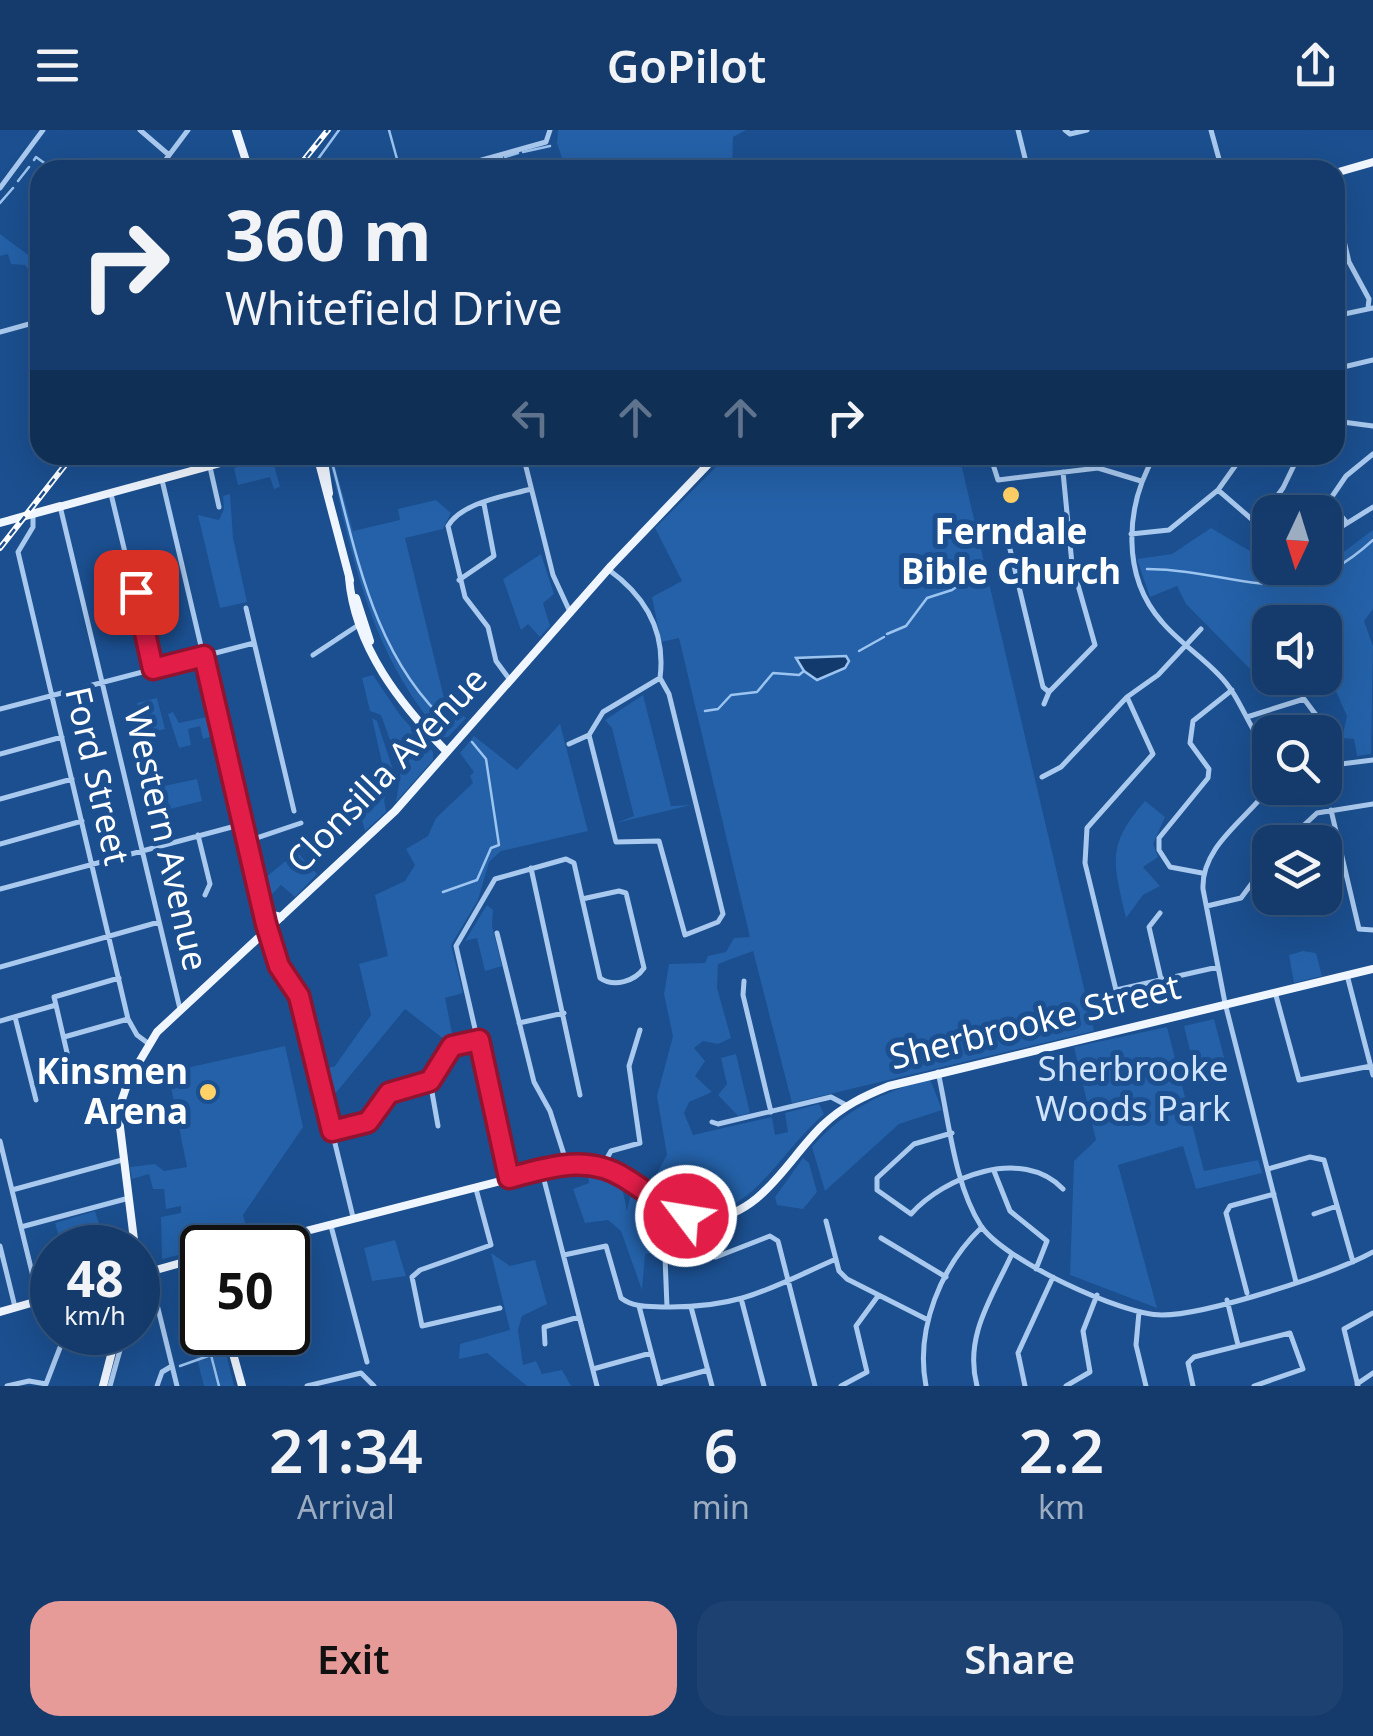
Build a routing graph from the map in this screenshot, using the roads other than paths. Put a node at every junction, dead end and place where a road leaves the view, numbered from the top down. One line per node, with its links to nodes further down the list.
1 (43, 130): 18 (street)
2 (140, 130): 10 (street)
3 (188, 130): 10 (street)
4 (239, 130): 12 (main road)
5 (550, 130): 13 (street)
6 (1018, 130): 14 (street)
7 (1064, 130): 8 (street)
8 (1087, 130)
9 (1212, 130): 15 (street)
10 (169, 156): 11 (street)
11 (166, 160)
12 (246, 160)
13 (482, 160)
14 (1026, 160)
15 (1220, 160)
16 (1373, 162): 17 (main road)
17 (1345, 170)
18 (0, 188)
19 (1345, 242): 20 (street)
20 (1371, 298): 21 (street)
21 (1370, 308): 22 (street)
22 (1345, 314)
23 (30, 324): 24 (street)
24 (0, 332)
25 (1373, 360): 26 (street)
26 (1345, 367)
27 (1345, 422): 28 (street)
28 (1373, 426)
29 (1373, 454): 53 (street)
30 (217, 465): 38 (main road)
31 (322, 465): 61 (main road)
32 (526, 465): 42 (street)
33 (707, 465): 57 (main road, Clonsilla Avenue)
34 (992, 465): 39 (street)
35 (1150, 465): 41 (street)
36 (1235, 465): 43 (street)
37 (1293, 465): 45 (street)
38 (210, 467): 40 (main road); 49 (street)
39 (1063, 472): 41 (street); 55 (street)
40 (162, 480): 44 (main road); 66 (street)
41 (1141, 481): 56 (street)
42 (532, 489): 46 (street); 60 (street)
43 (1218, 490): 52 (street); 56 (street)
44 (111, 494): 47 (main road); 67 (street)
45 (1278, 495)
46 (484, 504): 58 (street); 58 (street)
47 (60, 506): 50 (main road); 51 (main road); 70 (street, Western Avenue)
48 (1373, 506): 53 (street)
49 (219, 507)
50 (33, 516): 51 (main road); 73 (street, Ford Street)
51 (5, 521)
52 (1252, 521)
53 (1347, 523): 54 (street)
54 (1342, 526)
55 (1068, 530): 72 (street); 72 (street)
56 (1132, 534): 64 (street)
57 (609, 570): 60 (main road, Clonsilla Avenue); 68 (street)
58 (459, 580): 69 (street)
59 (246, 608): 63 (street)
60 (570, 612): 69 (main road, Clonsilla Avenue)
61 (361, 624): 65 (street); 83 (main road)
62 (1201, 629): 64 (street)
63 (254, 642): 66 (street); 98 (street)
64 (1184, 644): 71 (street); 74 (street)
65 (312, 655)
66 (204, 656): 67 (street); 101 (street)
67 (153, 669): 70 (street)
68 (660, 678): 82 (street); 82 (street)
69 (510, 680): 85 (main road, Clonsilla Avenue)
70 (102, 682): 73 (street); 106 (street, Western Avenue)
71 (1232, 690): 80 (street); 109 (street)
72 (1049, 692): 75 (street)
73 (52, 694): 76 (street); 84 (street, Ford Street)
74 (1127, 697): 92 (street); 128 (street)
75 (1044, 704)
76 (0, 709)
77 (1254, 715): 78 (street)
78 (1316, 715)
79 (1252, 716): 80 (street)
80 (1248, 717): 81 (street)
81 (1252, 724)
82 (589, 735): 86 (street)
83 (433, 736): 85 (main road); 87 (main road); 90 (main road)
84 (62, 737): 88 (street); 93 (street, Ford Street)
85 (458, 740): 87 (main road, Clonsilla Avenue)
86 (569, 744)
87 (448, 752): 90 (main road, Clonsilla Avenue)
88 (0, 754)
89 (1373, 760): 91 (street)
90 (439, 761): 117 (main road, Clonsilla Avenue)
91 (1342, 764)
92 (1042, 777)
93 (72, 779): 94 (street); 99 (street, Ford Street)
94 (0, 799)
95 (1373, 804): 97 (street)
96 (1254, 805): 109 (street)
97 (1331, 810): 102 (street); 120 (street)
98 (294, 812)
99 (82, 822): 105 (street); 107 (street, Ford Street)
100 (302, 823): 104 (street)
101 (243, 824): 103 (street); 104 (street)
102 (1302, 825)
103 (198, 835): 106 (street); 112 (street)
104 (248, 842): 115 (street)
105 (0, 844)
106 (142, 850): 107 (street); 118 (street, Western Avenue)
107 (92, 864): 111 (street); 122 (street, Ford Street)
108 (531, 868): 113 (street); 134 (street); 141 (street)
109 (1202, 874): 114 (street)
110 (1252, 883): 114 (street)
111 (0, 889)
112 (204, 895)
113 (582, 899): 113 (street)
114 (1207, 906): 124 (street)
115 (264, 913): 117 (main road); 119 (street)
116 (1160, 913): 128 (street)
117 (282, 917): 119 (main road, Clonsilla Avenue)
118 (159, 922): 122 (street); 133 (street, Western Avenue)
119 (268, 930): 133 (main road, Clonsilla Avenue); 154 (street)
120 (1373, 930)
121 (497, 933): 138 (street)
122 (109, 937): 123 (street); 127 (street, Ford Street)
123 (0, 967)
124 (1218, 967): 128 (street); 131 (street)
125 (1373, 969): 126 (main road, Sherbrooke Street)
126 (1347, 975): 130 (main road, Sherbrooke Street); 144 (street)
127 (119, 978): 132 (street); 136 (street, Ford Street)
128 (1161, 979)
129 (744, 980): 151 (street)
130 (1275, 992): 131 (main road, Sherbrooke Street); 144 (street)
131 (1225, 1003): 145 (main road, Sherbrooke Street); 161 (street)
132 (56, 1006): 135 (street); 140 (street)
133 (180, 1009): 142 (main road, Clonsilla Avenue)
134 (564, 1013): 138 (street); 148 (street)
135 (15, 1017): 137 (street); 149 (street)
136 (128, 1020): 140 (street); 142 (street, Ford Street)
137 (0, 1022)
138 (519, 1023): 158 (street)
139 (640, 1030): 159 (street)
140 (64, 1038): 143 (street)
141 (479, 1040): 147 (street); 163 (street)
142 (149, 1044): 157 (main road, Clonsilla Avenue)
143 (68, 1057)
144 (1371, 1066): 146 (street)
145 (938, 1071): 150 (main road, Sherbrooke Street); 155 (street)
146 (1373, 1075)
147 (430, 1081): 153 (street); 154 (street)
148 (580, 1095)
149 (36, 1100)
150 (846, 1105): 151 (street); 159 (main road, Sherbrooke Street)
151 (770, 1112): 152 (street)
152 (712, 1122)
153 (438, 1126)
154 (332, 1131): 172 (street)
155 (952, 1133): 164 (street); 164 (street)
156 (0, 1141): 167 (street)
157 (122, 1160): 167 (street); 169 (main road, Clonsilla Avenue)
158 (567, 1164): 159 (main road, Sherbrooke Street); 160 (main road, Sherbrooke Street)
159 (602, 1167)
160 (541, 1169): 163 (main road, Sherbrooke Street); 182 (street)
161 (1268, 1169): 168 (street); 170 (street)
162 (994, 1171): 164 (street); 166 (street); 187 (street)
163 (509, 1178): 165 (main road, Sherbrooke Street)
164 (963, 1178): 177 (street)
165 (475, 1186): 172 (main road, Sherbrooke Street); 202 (street)
166 (1062, 1189)
167 (12, 1190): 176 (street)
168 (1274, 1194): 191 (street); 193 (street)
169 (129, 1198): 175 (main road, Clonsilla Avenue); 176 (street)
170 (1337, 1206): 171 (street); 186 (street)
171 (1314, 1214)
172 (352, 1217): 174 (main road, Sherbrooke Street)
173 (826, 1220): 184 (street)
174 (330, 1224): 178 (main road, Sherbrooke Street); 216 (street)
175 (132, 1225)
176 (21, 1227): 185 (street)
177 (982, 1227): 183 (street); 188 (street)
178 (310, 1229)
179 (882, 1238): 188 (street)
180 (0, 1246): 199 (street)
181 (1373, 1252): 186 (street)
182 (564, 1254): 198 (street); 206 (street)
183 (1011, 1256): 187 (street); 236 (street)
184 (836, 1259): 190 (street); 194 (street)
185 (30, 1262)
186 (1353, 1262): 191 (street)
187 (1036, 1268): 189 (street)
188 (946, 1276): 207 (street)
189 (1053, 1277): 192 (street); 237 (street)
190 (788, 1281): 196 (street); 200 (street); 233 (street)
191 (1296, 1282): 193 (street)
192 (1097, 1295): 204 (street); 238 (street)
193 (1247, 1295): 195 (street)
194 (878, 1296): 207 (street); 234 (street)
195 (1227, 1300): 204 (street); 210 (street)
196 (742, 1302): 201 (street); 232 (street)
197 (30, 1303): 199 (main road)
198 (640, 1306): 200 (street); 211 (street)
199 (15, 1307): 203 (main road)
200 (667, 1307): 201 (street)
201 (691, 1307): 219 (street)
202 (500, 1308)
203 (0, 1312)
204 (1139, 1312): 239 (street)
205 (1373, 1313): 222 (street)
206 (580, 1317): 209 (street); 218 (street)
207 (928, 1320): 235 (street)
208 (160, 1322): 217 (street)
209 (545, 1344)
210 (1238, 1345): 240 (street); 241 (street)
211 (651, 1353): 218 (street); 221 (street)
212 (57, 1355): 223 (street)
213 (113, 1355): 224 (main road)
214 (117, 1355): 224 (street)
215 (233, 1355): 227 (main road)
216 (366, 1362)
217 (172, 1366): 225 (street); 226 (street)
218 (593, 1369): 230 (street)
219 (708, 1370): 221 (street); 231 (street)
220 (1373, 1373): 222 (street)
221 (660, 1385)
222 (1358, 1385)
223 (8, 1386)
224 (107, 1386)
225 (157, 1386)
226 (177, 1386)
227 (242, 1386)
228 (307, 1386): 229 (street)
229 (374, 1386)
230 (598, 1386)
231 (712, 1386)
232 (764, 1386)
233 (815, 1386)
234 (842, 1386)
235 (926, 1386)
236 (977, 1386)
237 (1025, 1386)
238 (1066, 1386)
239 (1146, 1386)
240 (1193, 1386)
241 (1254, 1386)

